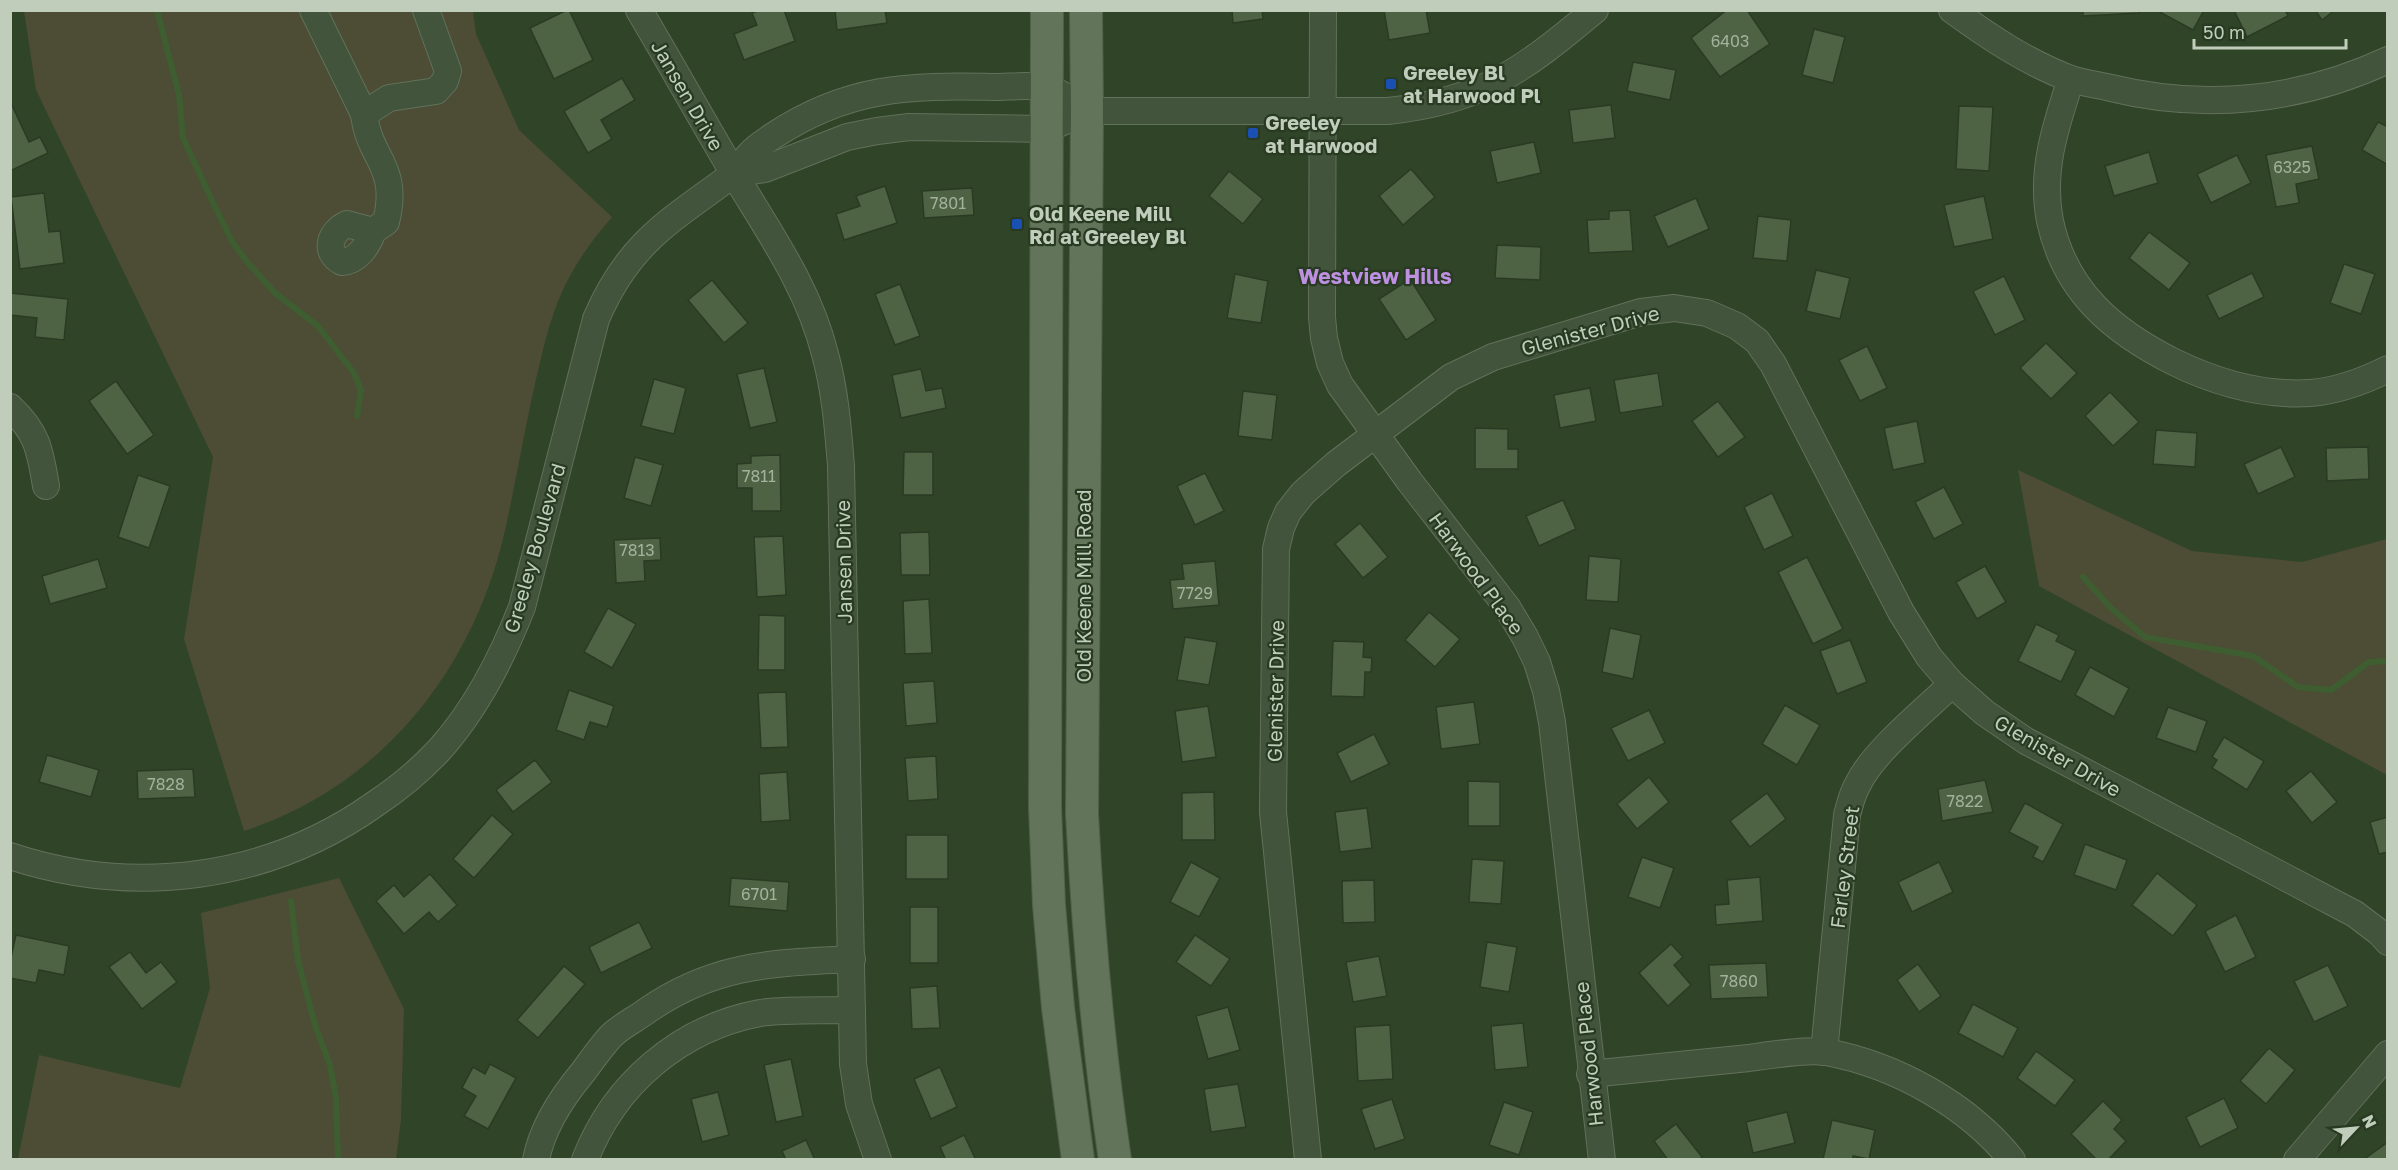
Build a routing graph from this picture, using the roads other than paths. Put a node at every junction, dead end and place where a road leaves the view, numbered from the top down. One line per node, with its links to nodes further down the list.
1 (313, 10): 14 (street)
2 (426, 10): 14 (street)
3 (639, 10): 16 (street, Jansen Drive)
4 (1047, 10): 11 (main road, Old Keene Mill Road)
5 (1086, 10): 12 (main road, Old Keene Mill Road)
6 (1323, 10): 13 (street, Harwood Place)
7 (1595, 10): 13 (street, Greeley Boulevard)
8 (1952, 10): 10 (street)
9 (2388, 60): 10 (street)
10 (2071, 79): 18 (street)
11 (1048, 88): 12 (street, Greeley Boulevard); 15 (main road, Old Keene Mill Road); 16 (street, Greeley Boulevard)
12 (1087, 111): 13 (street, Greeley Boulevard); 15 (street, Greeley Boulevard); 34 (main road, Old Keene Mill Road)
13 (1323, 111): 20 (street, Harwood Place)
14 (364, 114): 17 (street)
15 (1047, 129): 16 (street, Greeley Boulevard); 33 (main road, Old Keene Mill Road)
16 (734, 174): 23 (street, Greeley Boulevard); 25 (street, Jansen Drive)
17 (373, 231)
18 (2388, 369)
19 (10, 407): 21 (street)
20 (1374, 434): 22 (street, Glenister Drive); 29 (street, Harwood Place); 35 (street, Glenister Drive)
21 (46, 486)
22 (1952, 684): 24 (street, Glenister Drive); 27 (street, Farley Street)
23 (10, 856)
24 (2388, 942)
25 (852, 959): 26 (street, Jansen Drive); 30 (street)
26 (852, 1010): 31 (street); 32 (street, Jansen Drive)
27 (1824, 1052): 29 (street); 37 (street)
28 (2388, 1054): 38 (street)
29 (1590, 1074): 36 (street, Harwood Place)
30 (536, 1160)
31 (585, 1160)
32 (878, 1160)
33 (1078, 1160)
34 (1115, 1160)
35 (1308, 1160)
36 (1602, 1160)
37 (2012, 1160)
38 (2297, 1160)

